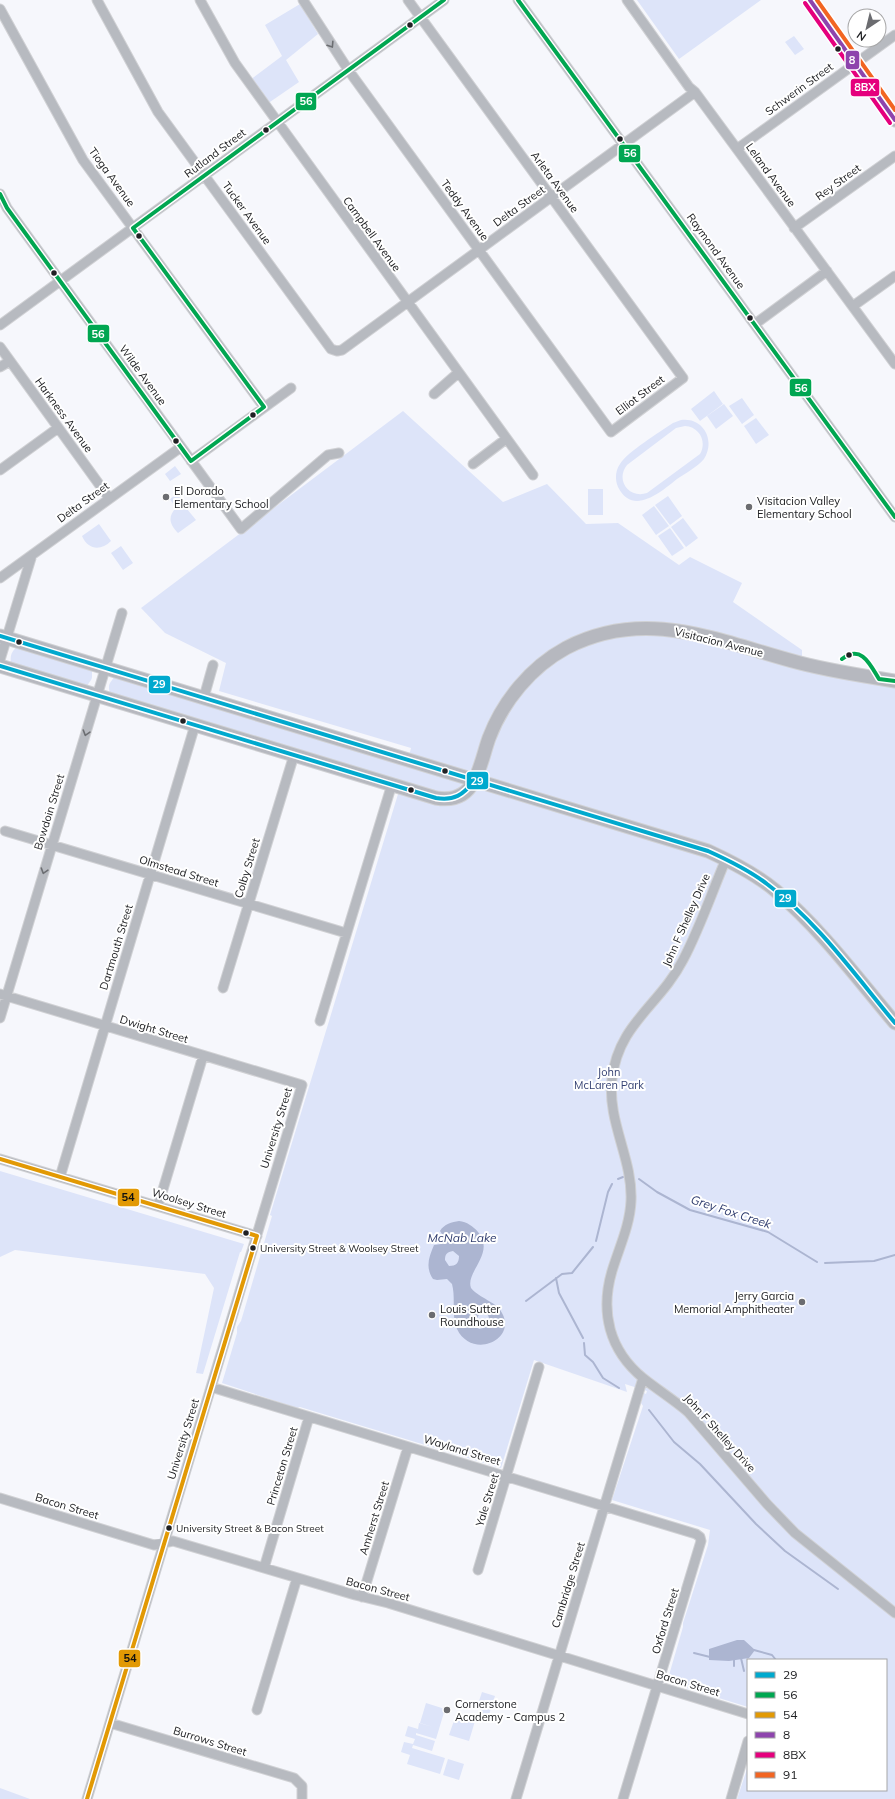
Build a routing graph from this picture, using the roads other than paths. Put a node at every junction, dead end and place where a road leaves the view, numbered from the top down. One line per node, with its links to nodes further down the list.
1 (97, 0): 20 (street, Tucker Avenue)
2 (200, 0): 16 (street, Campbell Avenue)
3 (303, 0): 13 (street, Teddy Avenue, one-way to 13)
4 (408, 0): 10 (street, Arleta Avenue)
5 (444, 0): 10 (street, Rutland Street)
6 (518, 0): 17 (street, Raymond Avenue)
7 (627, 0): 14 (street, Leland Avenue)
8 (810, 0): 12 (street)
9 (0, 9): 23 (street, Tioga Avenue)
10 (420, 17): 13 (street, Rutland Street); 22 (street, Arleta Avenue)
11 (895, 35): 12 (street, Schwerin Street)
12 (856, 64): 15 (street); 18 (street, Schwerin Street)
13 (348, 71): 16 (street, Rutland Street); 25 (street, Teddy Avenue)
14 (695, 92): 17 (street, Delta Street); 18 (street, Leland Avenue)
15 (895, 120)
16 (277, 122): 20 (street, Rutland Street); 29 (street, Campbell Avenue)
17 (622, 145): 22 (street, Delta Street); 31 (street, Raymond Avenue)
18 (737, 149): 24 (street, Leland Avenue)
19 (895, 156): 24 (street, Rey Street)
20 (205, 176): 23 (street, Rutland Street); 34 (street, Tucker Avenue)
21 (0, 194): 28 (street, Wilde Avenue)
22 (552, 197): 25 (street, Delta Street); 39 (street, Arleta Avenue)
23 (133, 228): 28 (street, Rutland Street); 42 (street, Tioga Avenue)
24 (794, 228): 26 (street, Leland Avenue)
25 (479, 250): 29 (street, Delta Street); 44 (street, Teddy Avenue)
26 (827, 271): 30 (street, Leland Avenue); 31 (street)
27 (895, 276): 30 (street)
28 (60, 280): 32 (street, Rutland Street); 46 (street, Wilde Avenue)
29 (407, 303): 34 (street, Delta Street); 38 (street, Campbell Avenue)
30 (853, 306): 36 (street, Leland Avenue)
31 (755, 324): 53 (street, Raymond Avenue)
32 (0, 325)
33 (0, 347): 35 (street, Harkness Avenue)
34 (337, 352)
35 (10, 361): 37 (street); 43 (street, Harkness Avenue)
36 (895, 364)
37 (0, 368)
38 (458, 373): 41 (street); 45 (street, Campbell Avenue)
39 (683, 378): 44 (street, Elliot Street)
40 (291, 388): 42 (street)
41 (434, 394)
42 (264, 407): 48 (street)
43 (58, 428): 50 (street); 52 (street, Harkness Avenue)
44 (611, 432)
45 (506, 439): 49 (street); 51 (street, Campbell Avenue)
46 (180, 447): 48 (street, Wilde Avenue); 52 (street, Delta Street)
47 (339, 453): 48 (street, Wilde Avenue)
48 (191, 461)
49 (473, 464)
50 (0, 470)
51 (533, 475)
52 (109, 498): 54 (street, Delta Street)
53 (895, 517)
54 (32, 554): 55 (street, Delta Street); 57 (street)
55 (0, 578)
56 (122, 613): 61 (street, Bowdoin Street)
57 (3, 637): 58 (street); 61 (street)
58 (0, 660)
59 (0, 666): 63 (street)
60 (213, 666): 64 (street)
61 (106, 669): 63 (street, Bowdoin Street); 64 (street)
62 (895, 681): 67 (street, Visitacion Avenue)
63 (97, 696): 65 (street); 70 (street, Bowdoin Street, one-way to 70)
64 (204, 698): 67 (street)
65 (195, 725): 66 (street); 72 (street, Dartmouth Street)
66 (294, 754): 68 (street); 73 (street, Colby Street)
67 (474, 781): 68 (street); 71 (street)
68 (392, 784): 74 (street)
69 (5, 831): 70 (street, Olmstead Street)
70 (52, 846): 72 (street, Olmstead Street); 76 (street, Bowdoin Street, one-way to 76)
71 (726, 859): 79 (street); 88 (street, John F Shelley Drive)
72 (150, 875): 73 (street, Olmstead Street); 80 (street, Dartmouth Street)
73 (249, 904): 74 (street, Olmstead Street); 75 (street, Colby Street)
74 (346, 933): 78 (street)
75 (223, 988)
76 (3, 995): 77 (street, Bowdoin Street); 80 (street, Dwight Street)
77 (0, 1018)
78 (320, 1021)
79 (895, 1023)
80 (105, 1026): 81 (street, Dwight Street); 84 (street, Dartmouth Street)
81 (203, 1056): 82 (street, Dwight Street); 85 (street)
82 (302, 1085): 86 (street, University Street)
83 (0, 1159): 84 (street, Woolsey Street)
84 (60, 1177): 85 (street, Woolsey Street)
85 (158, 1206): 86 (street, Woolsey Street)
86 (257, 1236): 89 (street, University Street)
87 (539, 1367): 92 (street, Yale Street)
88 (643, 1378): 94 (street, Cambridge Street); 101 (street, John F Shelley Drive)
89 (211, 1387): 90 (street, Wayland Street); 96 (street, University Street)
90 (309, 1417): 91 (street, Wayland Street); 97 (street, Princeton Street)
91 (408, 1447): 92 (street, Wayland Street); 100 (street, Amherst Street)
92 (506, 1477): 94 (street, Wayland Street); 98 (street, Yale Street)
93 (0, 1498): 96 (street, Bacon Street)
94 (605, 1506): 95 (street, Wayland Street); 102 (street, Cambridge Street)
95 (701, 1541): 103 (street, Oxford Street)
96 (164, 1543): 97 (street, Bacon Street); 106 (street, University Street)
97 (264, 1568): 99 (street, Bacon Street)
98 (478, 1570)
99 (297, 1578): 100 (street, Bacon Street); 104 (street)
100 (362, 1597): 102 (street, Bacon Street)
101 (895, 1613)
102 (560, 1656): 103 (street, Bacon Street); 110 (street, Cambridge Street)
103 (658, 1686): 105 (street, Bacon Street); 111 (street, Oxford Street)
104 (258, 1710)
105 (747, 1714)
106 (110, 1723): 108 (street, University Street); 109 (street, Burrows Street)
107 (747, 1744): 112 (street)
108 (86, 1799)
109 (302, 1799)
110 (516, 1799)
111 (623, 1799)
112 (731, 1799)

